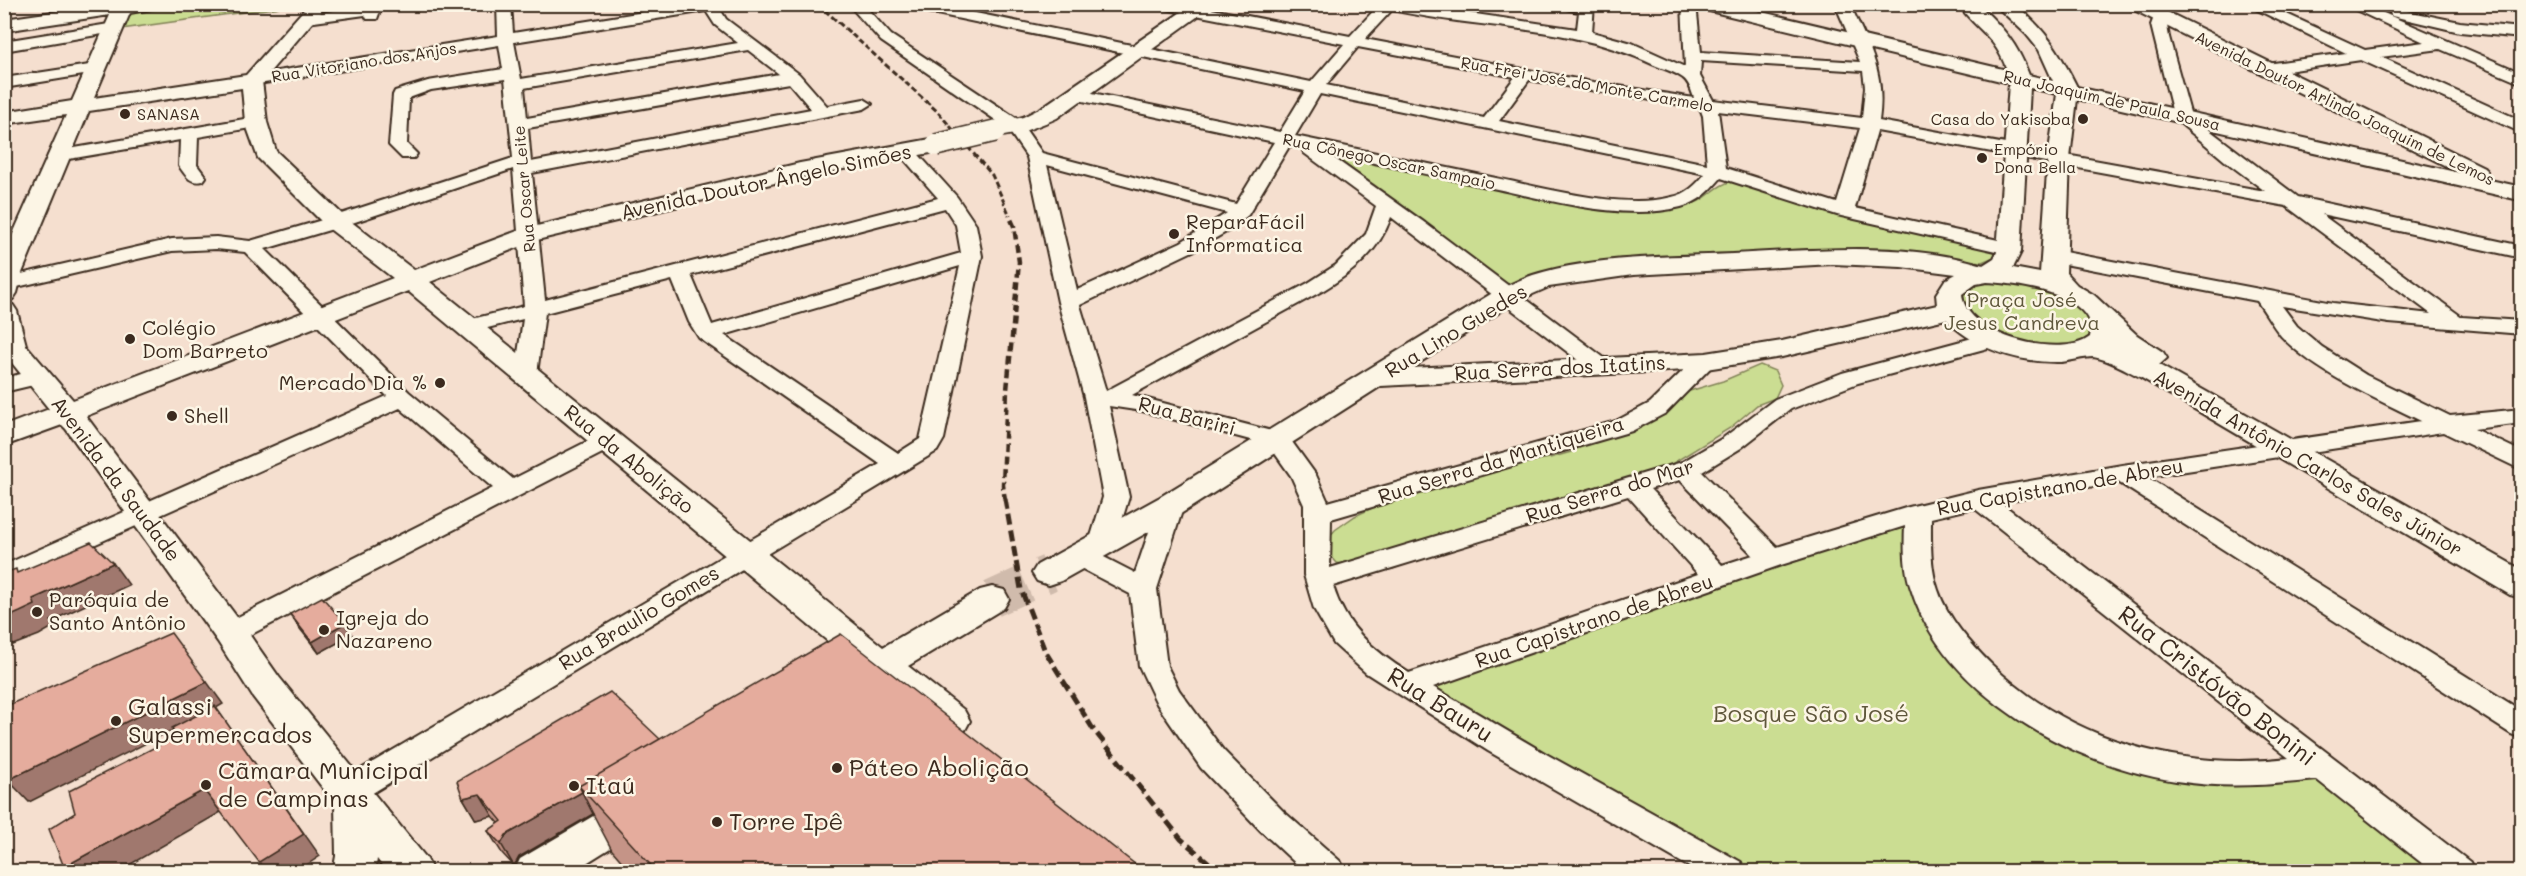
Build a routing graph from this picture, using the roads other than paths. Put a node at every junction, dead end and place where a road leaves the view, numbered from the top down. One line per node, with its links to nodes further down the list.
1 (151, 4): 22 (main road)
2 (504, 4): 31 (street, Rua Oscar Leite)
3 (616, 4): 26 (street)
4 (855, 4): 66 (street)
5 (908, 4): 37 (street)
6 (1160, 4): 19 (street, Rua Frei José do Monte Carmelo)
7 (1562, 4): 20 (street)
8 (1689, 4): 40 (street)
9 (1703, 4): 33 (main road, Rua Joaquim de Paula Sousa)
10 (1842, 4): 33 (street)
11 (1966, 4): 47 (main road)
12 (2003, 4): 53 (main road)
13 (2136, 4): 24 (main road, Avenida Doutor Arlindo Joaquim de Lemos)
14 (2252, 4): 39 (street)
15 (2350, 4): 27 (street)
16 (2356, 4): 25 (street)
17 (717, 5): 26 (street, Rua Vitoriano dos Anjos); 35 (street)
18 (1389, 5): 30 (street); 32 (street)
19 (1193, 7): 32 (street, Rua Frei José do Monte Carmelo); 37 (main road)
20 (1587, 7): 30 (street)
21 (313, 12): 23 (street); 50 (main road)
22 (120, 14): 28 (main road); 36 (street); 42 (main road)
23 (372, 16)
24 (2160, 17): 43 (main road, Avenida Doutor Arlindo Joaquim de Lemos); 61 (street)
25 (2412, 17): 27 (street); 29 (street)
26 (618, 21): 31 (street, Rua Vitoriano dos Anjos)
27 (2390, 22): 34 (street)
28 (4, 25)
29 (2522, 33)
30 (1584, 35): 45 (street)
31 (506, 39): 48 (street, Rua Oscar Leite); 50 (street, Rua Vitoriano dos Anjos)
32 (1355, 40): 44 (street, Rua Frei José do Monte Carmelo); 52 (street)
33 (1860, 42): 41 (street); 47 (main road, Rua Joaquim de Paula Sousa)
34 (2441, 44): 39 (street); 49 (street)
35 (751, 45): 38 (street); 46 (street)
36 (4, 46)
37 (1132, 50): 52 (street); 55 (main road); 66 (main road)
38 (692, 55): 48 (street); 54 (street)
39 (2362, 55): 43 (street); 67 (street)
40 (1694, 56): 41 (street); 45 (street)
41 (1869, 67): 64 (street)
42 (96, 69): 51 (street); 58 (main road)
43 (2267, 69): 78 (main road, Avenida Doutor Arlindo Joaquim de Lemos)
44 (1525, 74): 57 (street, Rua Frei José do Monte Carmelo); 63 (street)
45 (1692, 76): 57 (street)
46 (793, 77): 54 (street); 59 (street)
47 (2020, 78): 53 (main road, Rua Joaquim de Paula Sousa); 71 (main road)
48 (513, 79): 65 (street, Rua Oscar Leite); 72 (street)
49 (2522, 79)
50 (252, 80): 58 (main road, Rua Vitoriano dos Anjos); 62 (main road, Rua da Abolição)
51 (4, 83)
52 (1315, 88): 63 (street); 69 (street)
53 (2068, 90): 61 (main road, Rua Joaquim de Paula Sousa); 75 (main road)
54 (706, 92): 65 (street)
55 (1078, 95): 66 (main road); 69 (street, Rua Cônego Oscar Sampaio)
56 (864, 104): 59 (street)
57 (1708, 105): 64 (street, Rua Frei José do Monte Carmelo); 77 (street)
58 (78, 107): 60 (main road, Rua Vitoriano dos Anjos); 73 (main road)
59 (823, 112): 76 (street)
60 (4, 118)
61 (2183, 118): 78 (main road, Rua Joaquim de Paula Sousa); 82 (street)
62 (255, 122): 68 (street); 86 (main road, Rua da Abolição)
63 (1489, 123): 77 (street)
64 (1869, 124): 71 (street, Rua Frei José do Monte Carmelo); 84 (street)
65 (518, 125): 76 (street, Rua Oscar Leite)
66 (1007, 128): 70 (main road, Avenida Doutor Ângelo Simões, bridge); 74 (street)
67 (2522, 128)
68 (189, 133): 73 (street); 79 (street)
69 (1293, 142): 77 (street, Rua Cônego Oscar Sampaio); 83 (street); 85 (street)
70 (918, 149): 81 (street); 87 (main road, Avenida Doutor Ângelo Simões)
71 (2016, 150): 75 (street, Rua Frei José do Monte Carmelo); 89 (main road)
72 (408, 154)
73 (57, 156): 95 (main road)
74 (1036, 157): 85 (street); 100 (street)
75 (2059, 158): 82 (street); 92 (main road)
76 (523, 165): 86 (street); 87 (street, Rua Oscar Leite)
77 (1718, 171): 84 (street)
78 (2465, 175): 80 (main road, Rua Joaquim de Paula Sousa)
79 (197, 177)
80 (2519, 193)
81 (950, 201): 91 (street); 93 (street)
82 (2294, 202): 90 (street); 105 (street)
83 (1386, 205): 98 (street); 123 (street)
84 (1844, 210): 89 (street)
85 (1241, 211): 100 (street)
86 (336, 222): 88 (street); 96 (main road, Rua da Abolição)
87 (529, 239): 96 (main road, Avenida Doutor Ângelo Simões); 101 (street, Rua Oscar Leite)
88 (251, 247): 95 (street); 104 (street)
89 (2009, 248): 94 (main road)
90 (2522, 252)
91 (972, 256): 109 (street); 133 (street, Rua Braulio Gomes)
92 (2054, 256): 97 (main road); 99 (street)
93 (679, 272): 101 (street); 109 (street)
94 (1986, 274): 97 (main road); 98 (main road, Rua Lino Guedes); 102 (main road)
95 (6, 281)
96 (416, 284): 104 (main road, Avenida Doutor Ângelo Simões); 106 (main road, Rua da Abolição)
97 (2068, 291): 103 (main road, Avenida Antônio Carlos Sales Júnior)
98 (1508, 295): 111 (main road, Rua Lino Guedes); 115 (street)
99 (2265, 297): 105 (street); 126 (street)
100 (1069, 302): 123 (street)
101 (534, 310): 106 (street); 116 (street, Rua Oscar Leite)
102 (1952, 310): 110 (main road); 113 (main road)
103 (2102, 318): 112 (main road); 130 (main road, Avenida Antônio Carlos Sales Júnior)
104 (322, 321): 122 (street); 125 (main road, Avenida Doutor Ângelo Simões)
105 (2457, 323): 108 (street)
106 (468, 327): 116 (main road, Rua da Abolição)
107 (6, 328): 118 (main road, Avenida da Saudade)
108 (2522, 328)
109 (707, 333): 133 (street)
110 (1991, 340): 112 (main road); 134 (street, Rua Serra do Mar)
111 (1427, 346): 117 (main road); 119 (main road, Rua Lino Guedes)
112 (2092, 348): 130 (main road, Avenida Antônio Carlos Sales Júnior)
113 (1706, 361): 114 (main road, Rua Serra dos Itatins); 121 (street, Rua Serra da Mantiqueira)
114 (1664, 362): 115 (main road, Rua Serra dos Itatins); 121 (street)
115 (1599, 364): 117 (main road, Rua Serra dos Itatins)
116 (526, 374): 129 (main road, Rua da Abolição)
117 (1434, 375): 119 (main road, Rua Serra dos Itatins)
118 (38, 377): 120 (street); 125 (main road, Avenida da Saudade)
119 (1377, 378): 128 (main road, Rua Lino Guedes)
120 (4, 385)
121 (1677, 391): 143 (street, Rua Serra da Mantiqueira)
122 (402, 398): 137 (street); 142 (street)
123 (1103, 398): 128 (street, Rua Bariri); 138 (street)
124 (2522, 417): 126 (street, Rua Capistrano de Abreu)
125 (72, 418): 127 (main road, Avenida Doutor Ângelo Simões); 131 (main road, Avenida Doutor Ângelo Simões); 142 (main road, Avenida da Saudade)
126 (2448, 424): 130 (street, Rua Capistrano de Abreu); 132 (street)
127 (4, 437)
128 (1278, 440): 140 (main road, Rua Lino Guedes); 143 (street, Rua Bauru)
129 (607, 441): 137 (street); 146 (main road, Rua da Abolição)
130 (2297, 447): 135 (street, Rua Capistrano de Abreu); 148 (main road, Avenida Antônio Carlos Sales Júnior); 153 (main road, Avenida Antônio Carlos Sales Júnior)
131 (4, 452)
132 (2522, 462)
133 (898, 465): 146 (street, Rua Braulio Gomes)
134 (1684, 470): 136 (street, Rua Serra do Mar); 147 (street)
135 (2122, 473): 139 (street, Rua Capistrano de Abreu); 160 (street)
136 (1632, 485): 151 (street); 152 (street, Rua Serra do Mar)
137 (511, 490): 156 (street)
138 (1116, 497): 144 (street); 145 (street)
139 (1978, 498): 141 (street, Rua Capistrano de Abreu); 162 (street, Rua Cristóvão Bonini)
140 (1171, 505): 144 (main road, Rua Lino Guedes); 154 (street)
141 (1918, 513): 147 (street, Rua Capistrano de Abreu); 162 (street)
142 (143, 514): 150 (street); 156 (main road, Avenida da Saudade)
143 (1318, 514): 152 (street, Rua Bauru)
144 (1144, 521): 145 (main road, Rua Lino Guedes)
145 (1091, 551): 149 (main road, Rua Lino Guedes); 154 (street)
146 (745, 555): 157 (main road, Rua da Abolição); 164 (street, Rua Braulio Gomes)
147 (1772, 558): 151 (street, Rua Capistrano de Abreu)
148 (2522, 566)
149 (1049, 573)
150 (4, 576)
151 (1718, 578): 158 (street, Rua Capistrano de Abreu)
152 (1318, 581): 158 (street, Rua Bauru)
153 (2522, 586)
154 (1143, 589): 168 (street)
155 (992, 599): 157 (main road)
156 (230, 633): 164 (main road, Avenida da Saudade)
157 (882, 664): 159 (main road); 161 (main road, Rua da Abolição)
158 (1407, 685): 169 (street, Rua Bauru)
159 (841, 689)
160 (2522, 726)
161 (981, 746)
162 (2321, 767): 170 (street, Rua Cristóvão Bonini)
163 (667, 792): 167 (main road)
164 (352, 795): 165 (main road); 166 (main road, Avenida da Saudade)
165 (354, 872)
166 (411, 872)
167 (535, 872)
168 (1329, 872)
169 (1728, 872)
170 (2458, 872)

